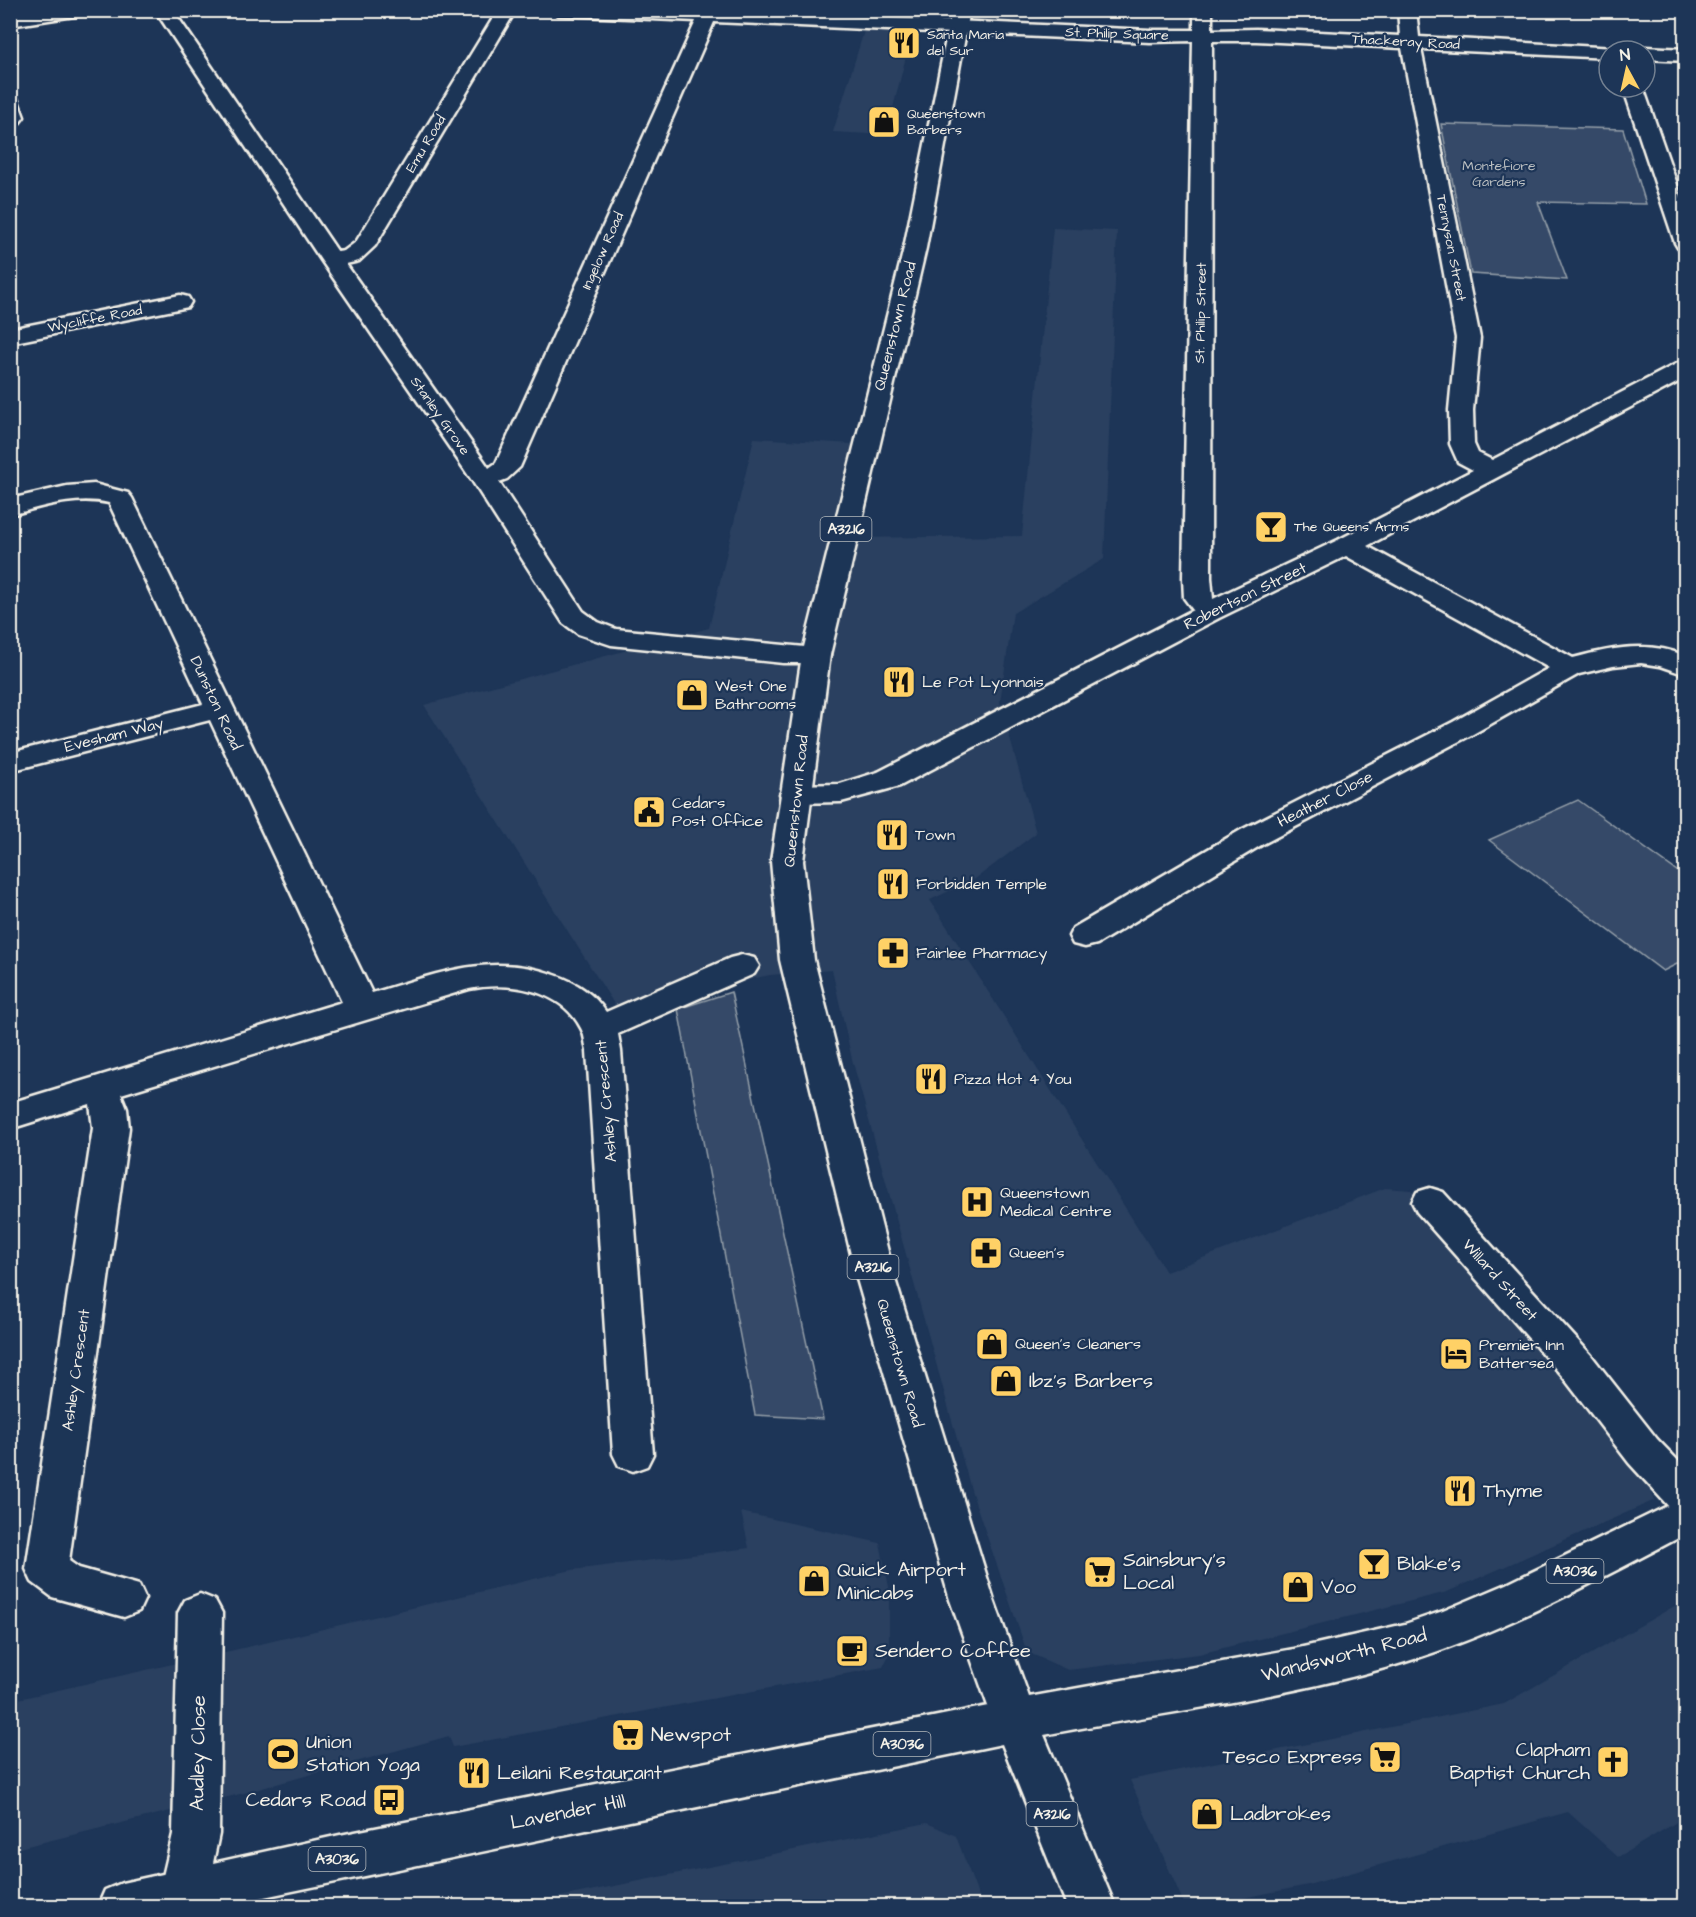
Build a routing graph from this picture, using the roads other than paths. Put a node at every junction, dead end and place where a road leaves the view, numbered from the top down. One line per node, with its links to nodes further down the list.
1 (164, 10): 19 (street, Stanley Grove)
2 (507, 10): 19 (street, Emu Road)
3 (559, 10): 7 (street, St. Philip Square)
4 (1203, 10): 10 (street, St. Philip Street)
5 (1407, 10): 11 (street, Tennyson Street)
6 (74, 11): 9 (street)
7 (708, 14): 8 (street, St. Philip Square); 24 (street, Ingelow Road)
8 (960, 19): 10 (street, St. Philip Square); 28 (street, Queenstown Road / A3216)
9 (10, 21)
10 (1204, 35): 11 (street, Thackeray Road); 27 (street, St. Philip Street)
11 (1410, 42): 12 (street, Thackeray Road); 23 (street, Tennyson Street)
12 (1597, 51)
13 (1657, 54): 14 (street)
14 (1686, 55)
15 (1637, 99): 18 (street)
16 (10, 102): 17 (street)
17 (10, 122)
18 (1686, 243)
19 (332, 260): 24 (street, Stanley Grove)
20 (180, 302): 21 (street, Wycliffe Road)
21 (10, 336)
22 (1678, 380): 23 (street, Robertson Street)
23 (1493, 470): 26 (street, Robertson Street)
24 (484, 478): 28 (street, Stanley Grove)
25 (10, 507): 31 (street, Dunston Road)
26 (1347, 546): 27 (street, Robertson Street); 30 (street)
27 (1209, 612): 33 (street, Robertson Street)
28 (816, 655): 33 (street, Queenstown Road / A3216)
29 (1686, 667): 30 (street, Heather Close)
30 (1569, 668): 34 (street, Heather Close)
31 (218, 709): 32 (street, Evesham Way); 36 (street, Dunston Road)
32 (10, 762)
33 (795, 794): 46 (street, Queenstown Road / A3216)
34 (1085, 936)
35 (742, 966): 37 (street)
36 (362, 1008): 37 (street, Ashley Crescent); 38 (street, Ashley Crescent)
37 (599, 1029): 41 (street, Ashley Crescent)
38 (102, 1089): 39 (street, Ashley Crescent); 44 (street, Ashley Crescent)
39 (10, 1116)
40 (1430, 1202): 42 (street, Willard Street)
41 (633, 1454)
42 (1686, 1497)
43 (1686, 1514): 46 (street, Wandsworth Road / A3036)
44 (124, 1598)
45 (200, 1613): 47 (street, Audley Close)
46 (1016, 1720): 47 (street, Lavender Hill / A3036); 49 (street, A3216)
47 (182, 1899): 48 (street, Lavender Hill / A3036)
48 (122, 1906)
49 (1091, 1906)

